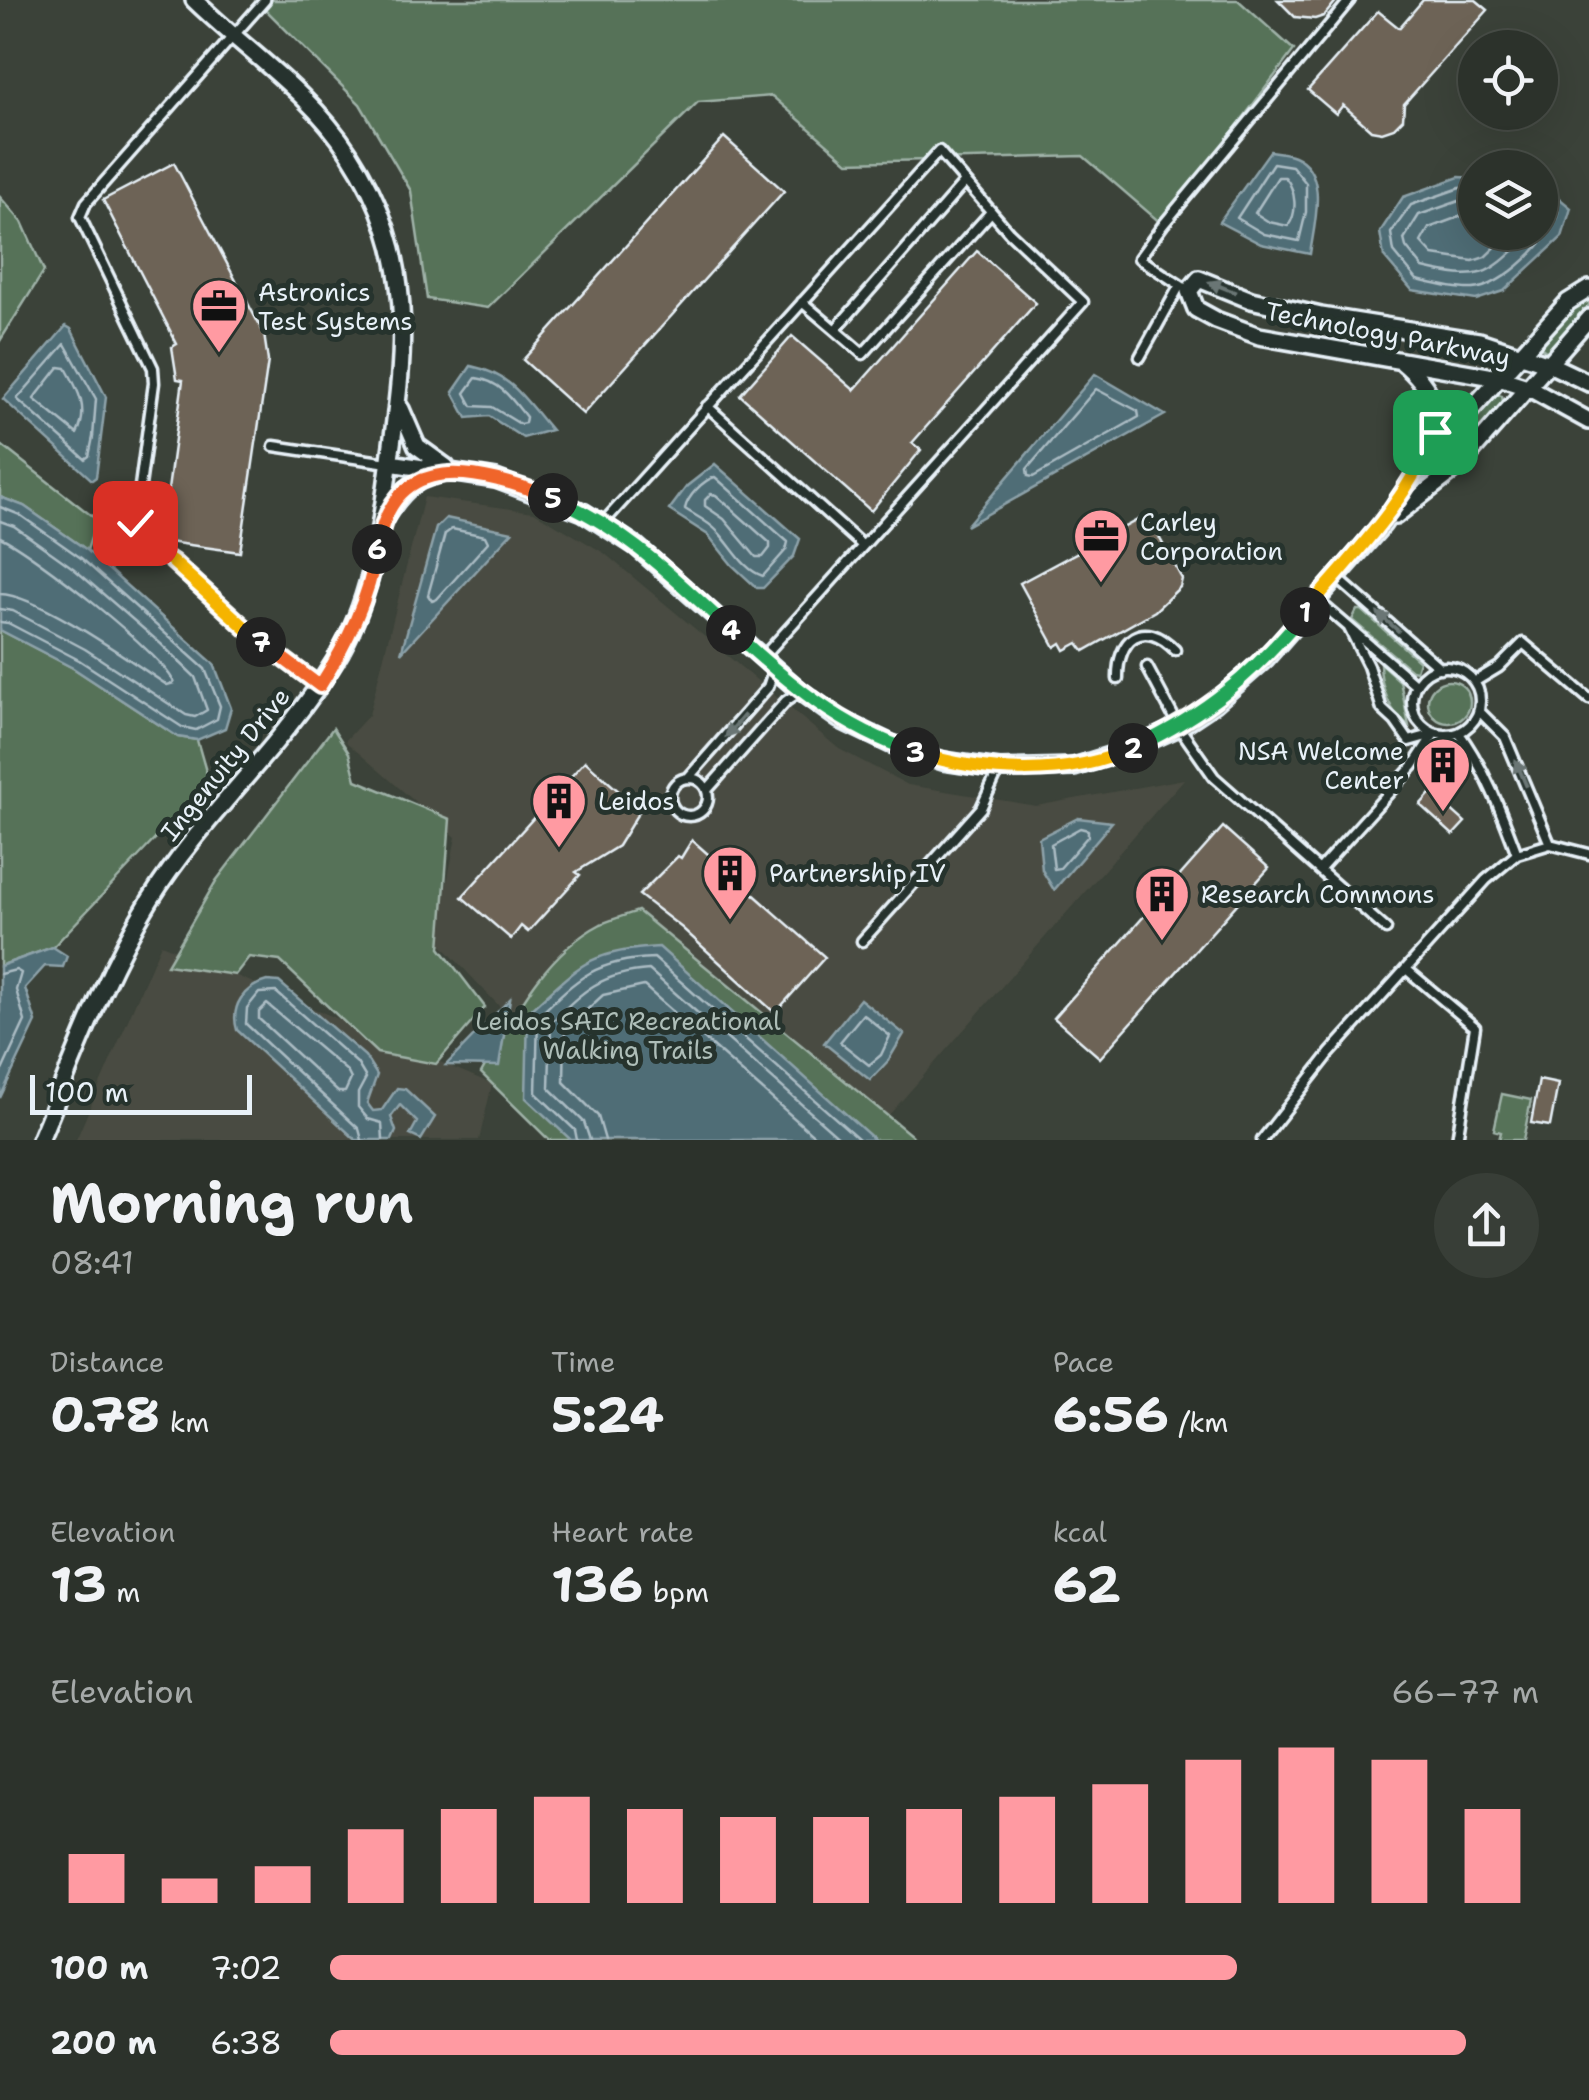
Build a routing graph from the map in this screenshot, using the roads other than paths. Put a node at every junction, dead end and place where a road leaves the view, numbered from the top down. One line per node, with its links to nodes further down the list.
1 (194, 0): 4 (street, Ingenuity Drive)
2 (265, 0): 4 (lane)
3 (1350, 0): 7 (lane)
4 (233, 36): 19 (street, Ingenuity Drive); 40 (lane)
5 (966, 182): 6 (lane); 9 (lane); 11 (lane)
6 (991, 212): 11 (lane); 29 (lane)
7 (1184, 288): 12 (street, Technology Parkway, one-way to 7); 13 (lane); 14 (street, Technology Parkway)
8 (1589, 289): 12 (street)
9 (802, 302): 11 (lane); 20 (lane)
10 (1589, 318): 15 (street)
11 (835, 330)
12 (1520, 355): 15 (street, Technology Parkway); 16 (street)
13 (1140, 357)
14 (1399, 359): 16 (street, Technology Parkway); 23 (street)
15 (1549, 364): 17 (street, Technology Parkway); 18 (street)
16 (1499, 378): 18 (street, Technology Parkway); 23 (street)
17 (1589, 383)
18 (1528, 388): 21 (street, Technology Parkway); 28 (street)
19 (399, 401): 24 (street, Ingenuity Drive); 25 (street)
20 (707, 406): 26 (lane); 29 (lane)
21 (1589, 422)
22 (274, 446): 24 (lane)
23 (1423, 462): 28 (street)
24 (390, 463): 25 (street); 27 (street, Ingenuity Drive)
25 (452, 471): 26 (street); 27 (street)
26 (603, 523): 34 (street)
27 (381, 524): 40 (street, Ingenuity Drive)
28 (1384, 524): 30 (street)
29 (863, 546): 34 (lane)
30 (1336, 577): 31 (street); 36 (lane, one-way to 30)
31 (1316, 599): 32 (lane); 44 (street)
32 (1349, 628): 39 (lane); 46 (lane)
33 (1174, 650): 37 (lane)
34 (768, 664): 41 (street); 48 (lane, one-way to 48)
35 (1146, 667): 44 (lane)
36 (1440, 668): 38 (lane); 39 (lane)
37 (1118, 679)
38 (1474, 682): 42 (lane); 43 (lane)
39 (1416, 685): 46 (lane)
40 (320, 686): 57 (street, Ingenuity Drive)
41 (800, 691): 47 (street); 49 (lane)
42 (1589, 699)
43 (1479, 710): 45 (lane); 50 (lane, one-way to 43)
44 (1179, 726): 47 (street); 53 (lane)
45 (1459, 733): 46 (lane); 51 (lane)
46 (1434, 734): 53 (lane)
47 (999, 768): 55 (lane)
48 (688, 778): 49 (lane); 49 (lane)
49 (706, 790)
50 (1550, 844): 51 (lane); 52 (lane)
51 (1517, 854): 56 (lane)
52 (1589, 854)
53 (1320, 869): 54 (lane)
54 (1386, 929)
55 (862, 940)
56 (1406, 969): 58 (lane); 59 (lane)
57 (40, 1140)
58 (1262, 1140)
59 (1457, 1140)

